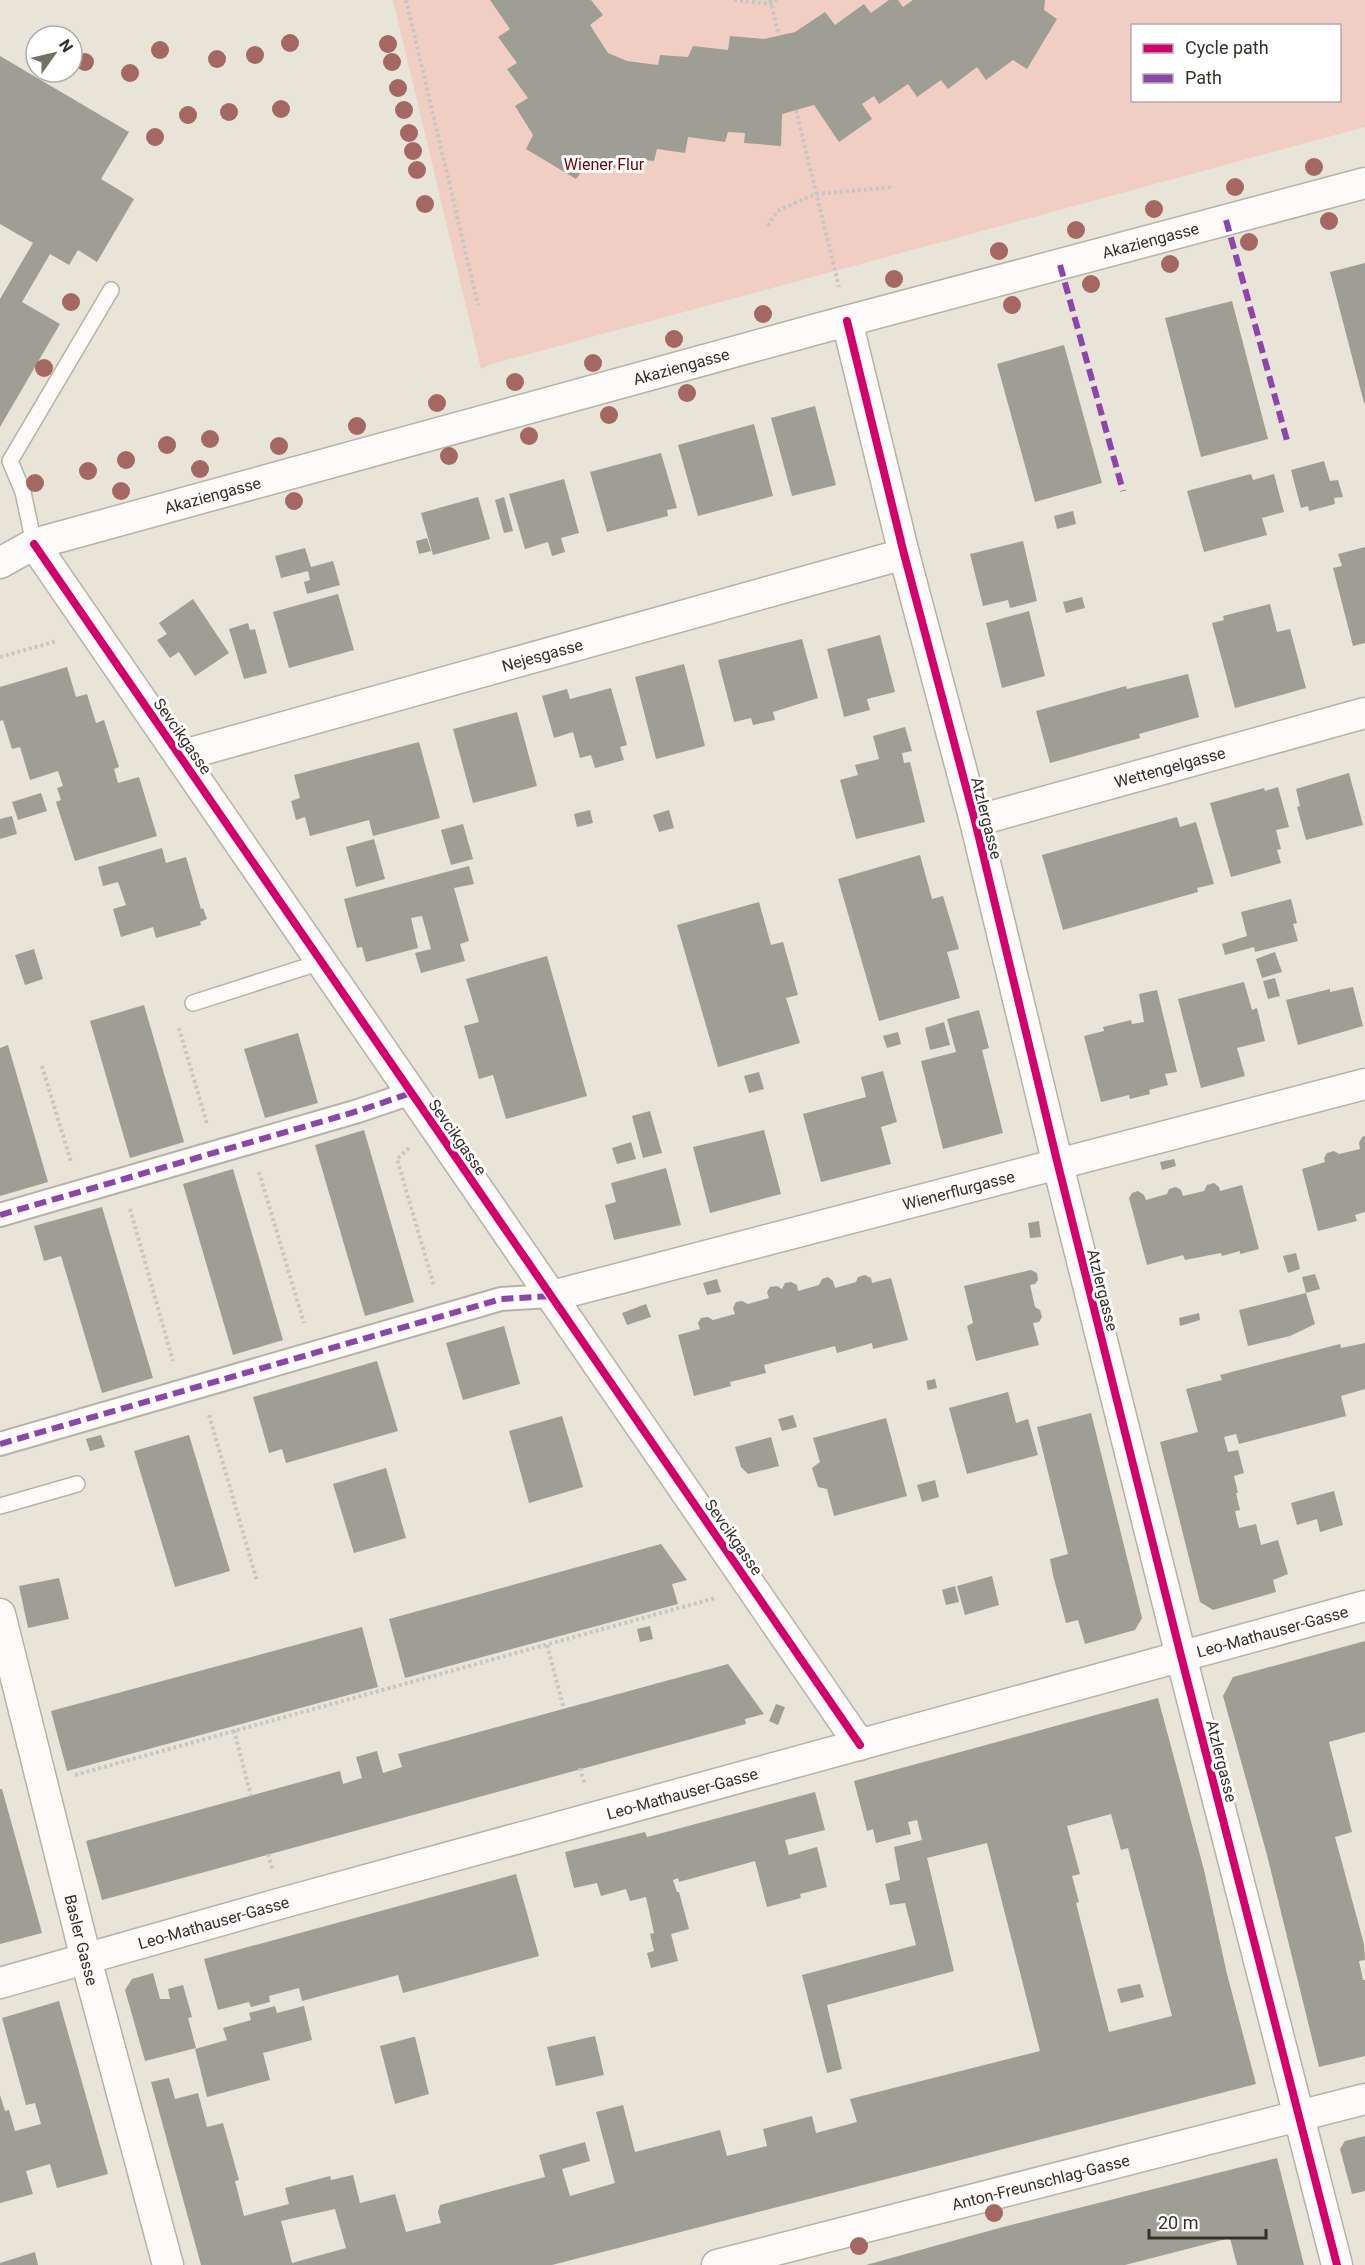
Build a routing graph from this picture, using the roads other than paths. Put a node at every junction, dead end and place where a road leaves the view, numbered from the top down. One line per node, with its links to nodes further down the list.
1 (1365, 183): 3 (street, Akaziengasse)
2 (111, 290): 4 (lane)
3 (847, 321): 4 (street, Akaziengasse); 5 (street, Atzlergasse)
4 (34, 544): 6 (street, Akaziengasse); 8 (street, Sevcikgasse)
5 (904, 554): 8 (street, Nejesgasse); 9 (street, Atzlergasse)
6 (0, 564)
7 (1365, 713): 9 (street, Wettengelgasse)
8 (180, 756): 10 (street, Sevcikgasse)
9 (975, 821): 14 (street, Atzlergasse)
10 (321, 962): 11 (lane); 13 (street, Sevcikgasse)
11 (192, 1003)
12 (1365, 1084): 14 (street, Wienerflurgasse)
13 (411, 1093): 15 (street); 16 (street, Sevcikgasse)
14 (1058, 1165): 16 (street, Wienerflurgasse); 22 (street, Atzlergasse)
15 (0, 1215)
16 (552, 1296): 17 (street); 23 (street, Sevcikgasse)
17 (0, 1443)
18 (77, 1484): 19 (lane)
19 (0, 1506)
20 (1365, 1606): 22 (street, Leo-Mathauser-Gasse)
21 (0, 1614): 24 (street, Basler Gasse)
22 (1181, 1656): 23 (street, Leo-Mathauser-Gasse); 27 (street, Atzlergasse)
23 (860, 1745): 24 (street, Leo-Mathauser-Gasse)
24 (86, 1959): 25 (street, Leo-Mathauser-Gasse); 28 (street, Basler Gasse)
25 (0, 1983)
26 (1365, 2099): 27 (street, Anton-Freunschlag-Gasse)
27 (1299, 2116): 29 (street, Anton-Freunschlag-Gasse); 30 (street, Atzlergasse)
28 (168, 2265)
29 (717, 2265)
30 (1337, 2265)

